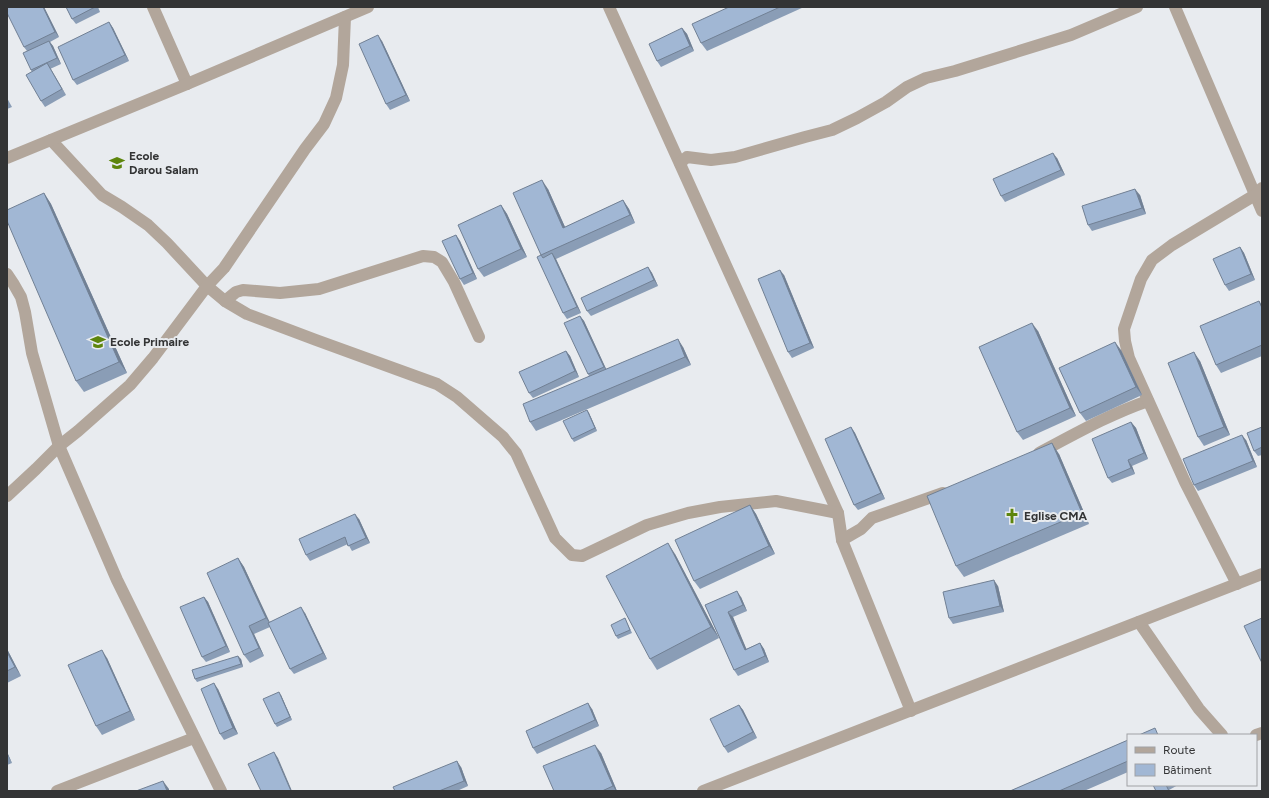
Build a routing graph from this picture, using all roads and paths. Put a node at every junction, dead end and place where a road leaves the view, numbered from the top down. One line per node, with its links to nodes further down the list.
1 (153, 7): 7 (street)
2 (368, 7): 6 (street)
3 (609, 7): 10 (street)
4 (1137, 7): 10 (street)
5 (1175, 7): 11 (street)
6 (345, 17): 7 (street); 14 (street)
7 (187, 84): 8 (street)
8 (51, 140): 9 (street); 14 (street)
9 (7, 158)
10 (680, 163): 22 (street)
11 (1258, 191): 12 (street); 17 (street)
12 (1262, 211)
13 (7, 274): 18 (street)
14 (207, 286): 15 (street); 18 (street)
15 (225, 301): 16 (street); 22 (street)
16 (479, 338)
17 (1148, 401): 19 (street); 25 (street)
18 (59, 446): 21 (street); 29 (street)
19 (1026, 458)
20 (954, 488): 23 (street)
21 (7, 496)
22 (838, 513): 23 (street)
23 (842, 540): 27 (street)
24 (1262, 574): 25 (street)
25 (1237, 584): 26 (street)
26 (1139, 622): 27 (street); 28 (street)
27 (911, 711): 32 (street)
28 (1221, 734)
29 (194, 738): 30 (street); 31 (street)
30 (57, 791)
31 (221, 791)
32 (703, 791)

